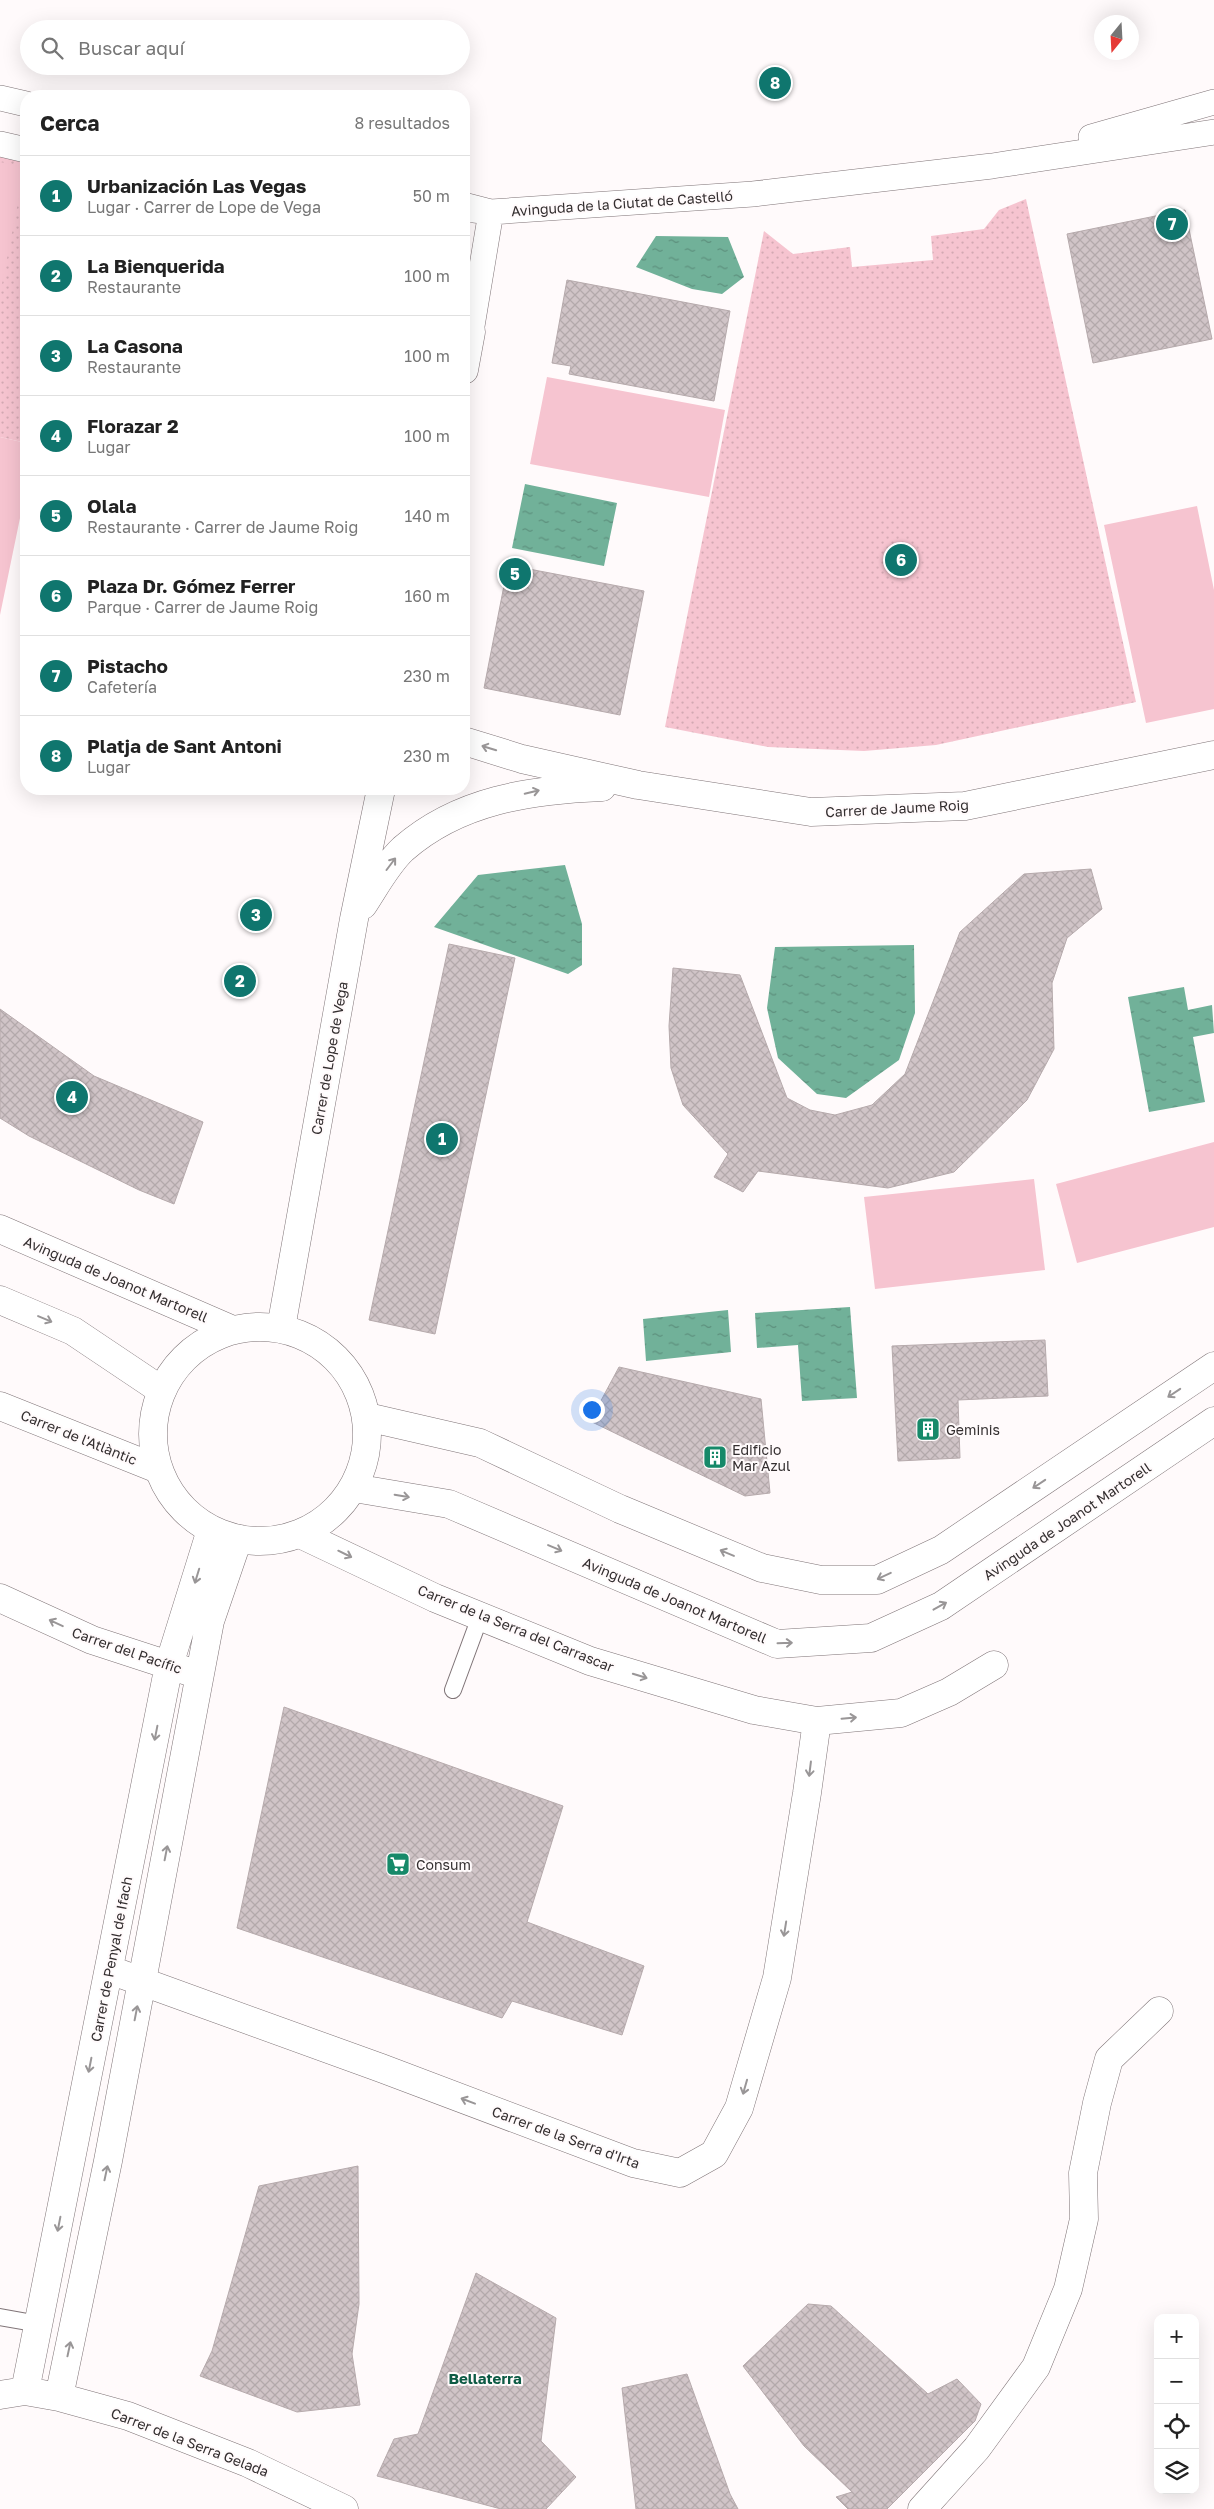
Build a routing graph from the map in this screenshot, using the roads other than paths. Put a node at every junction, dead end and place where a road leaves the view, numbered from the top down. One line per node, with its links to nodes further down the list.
1 (0, 98): 3 (street)
2 (1214, 102): 7 (street)
3 (20, 103)
4 (1214, 132): 7 (street)
5 (0, 144): 6 (street)
6 (20, 149)
7 (992, 166): 10 (street, Avinguda de la Ciutat de Castelló)
8 (470, 207): 10 (street, Avinguda de la Ciutat de Castelló)
9 (470, 210): 10 (street, Avinguda de la Ciutat de Castelló)
10 (491, 212): 11 (street)
11 (471, 332): 12 (street)
12 (470, 337)
13 (470, 742): 15 (street, Carrer de Jaume Roig, one-way to 13)
14 (1214, 755): 15 (street, Carrer de Jaume Roig)
15 (638, 785): 17 (street, Carrer de Jaume Roig, one-way to 15)
16 (380, 795): 17 (street, Carrer de Lope de Vega)
17 (354, 919): 20 (street, Carrer de Lope de Vega)
18 (0, 1229): 21 (street, Avinguda de Joanot Martorell)
19 (0, 1300): 23 (street, one-way to 23)
20 (281, 1328): 21 (street); 25 (street)
21 (233, 1330): 23 (street)
22 (1214, 1366): 25 (street, one-way to 25)
23 (161, 1390): 27 (street)
24 (0, 1406): 27 (street, Carrer de l'Atlàntic)
25 (367, 1417): 28 (street)
26 (1214, 1421): 28 (street, Avinguda de Joanot Martorell, one-way to 26)
27 (158, 1469): 29 (street)
28 (354, 1488): 30 (street)
29 (211, 1530): 31 (street); 34 (street, Carrer de Penyal de Ifach, one-way to 34)
30 (300, 1534): 31 (street); 33 (street, Carrer de la Serra del Carrascar, one-way to 33)
31 (238, 1539): 36 (street)
32 (0, 1598): 34 (street, Carrer del Pacífic, one-way to 32)
33 (480, 1616): 37 (lane); 38 (street, Carrer de la Serra del Carrascar, one-way to 38)
34 (169, 1664): 36 (street, Carrer del Pacífic); 39 (street, Carrer de Penyal de Ifach, one-way to 39)
35 (994, 1664): 38 (street, Carrer de la Serra del Carrascar, one-way to 35)
36 (200, 1675): 40 (street, one-way to 36)
37 (453, 1690)
38 (817, 1720): 40 (street, Carrer de la Serra d'Irta, one-way to 40)
39 (110, 1970): 40 (street, Carrer de la Serra d'Irta); 43 (street, Carrer de Penyal de Ifach, one-way to 43)
40 (142, 1981): 45 (street, one-way to 40)
41 (1159, 2011): 47 (street)
42 (0, 2317): 43 (lane)
43 (39, 2324): 44 (street, Carrer de Penyal de Ifach)
44 (13, 2393): 45 (street, Carrer de la Serra Gelada)
45 (60, 2397): 46 (street, Carrer de la Serra Gelada)
46 (344, 2509)
47 (922, 2509)

